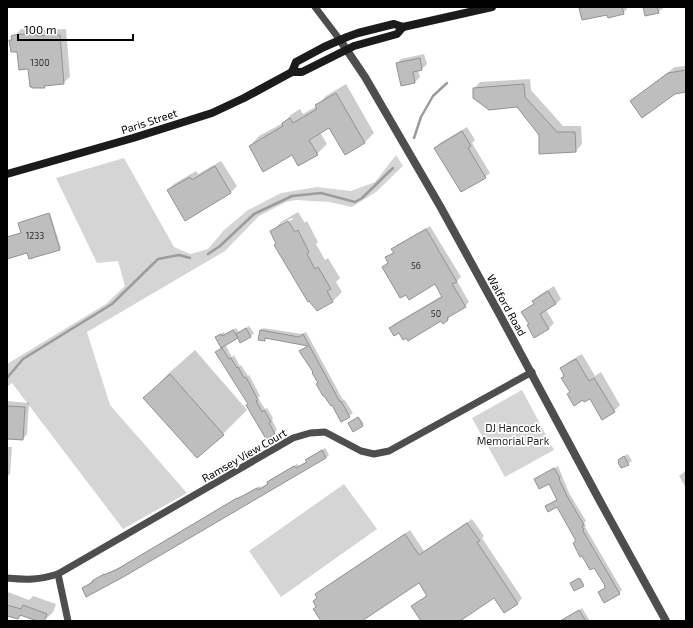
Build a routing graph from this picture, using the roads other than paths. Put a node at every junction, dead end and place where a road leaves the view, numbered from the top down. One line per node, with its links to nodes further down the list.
1 (315, 7): 4 (street, Walford Road)
2 (492, 7): 3 (main road, Paris Street)
3 (403, 27): 4 (main road, Paris Street); 5 (main road, Paris Street)
4 (340, 40): 5 (street, Walford Road); 6 (main road, Paris Street)
5 (347, 49): 6 (main road, Paris Street); 8 (street, Walford Road)
6 (292, 72): 7 (main road, Paris Street)
7 (7, 174)
8 (532, 372): 9 (street, Ramsey View Court); 12 (street, Walford Road)
9 (58, 574): 10 (street, Ramsey View Court); 11 (street)
10 (7, 578)
11 (68, 621)
12 (666, 621)

